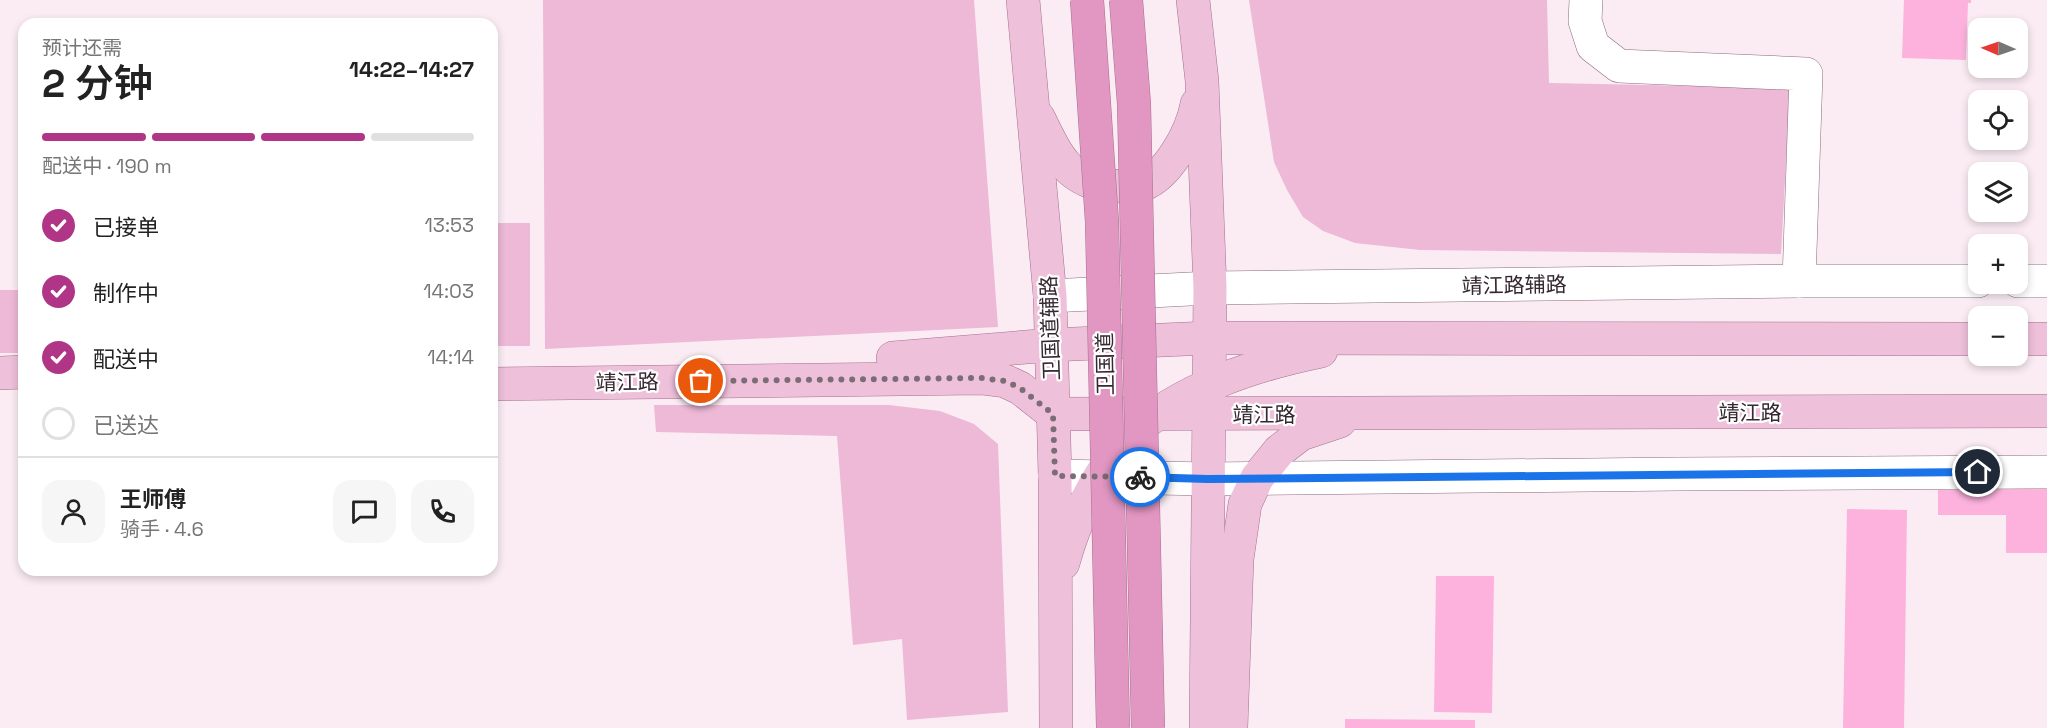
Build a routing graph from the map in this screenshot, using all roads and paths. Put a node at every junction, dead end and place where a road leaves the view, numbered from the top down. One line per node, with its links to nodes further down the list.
1 (1023, 0): 7 (main road, 卫国道辅路)
2 (1087, 0): 38 (highway, 卫国道, bridge)
3 (1126, 0): 39 (highway, 卫国道, bridge)
4 (1193, 0): 6 (main road)
5 (1586, 0): 8 (street)
6 (1202, 81): 7 (main road); 12 (main road)
7 (1032, 105): 13 (main road, 卫国道辅路)
8 (1799, 281): 9 (street, 靖江路辅路); 12 (street, 靖江路辅路)
9 (1968, 281)
10 (2028, 281): 11 (street)
11 (2047, 281)
12 (1210, 288): 13 (street, 靖江路辅路); 14 (main road)
13 (1050, 296): 19 (main road, 卫国道辅路)
14 (1208, 338): 18 (main road, 靖江路); 19 (main road, 靖江路); 26 (main road)
15 (1968, 339): 18 (main road, 靖江路)
16 (2028, 339): 17 (main road)
17 (2047, 339)
18 (1380, 340): 26 (main road)
19 (1051, 345): 20 (main road, 靖江路); 28 (main road, 卫国道辅路)
20 (498, 366)
21 (18, 372): 22 (main road)
22 (0, 373)
23 (498, 384): 28 (main road, 靖江路)
24 (18, 389): 25 (main road)
25 (0, 390)
26 (1210, 400): 29 (main road, 靖江路); 30 (main road, 靖江路); 35 (main road)
27 (2047, 411): 30 (main road, 靖江路)
28 (1053, 414): 29 (main road, 靖江路); 32 (main road, 卫国道辅路)
29 (1158, 414): 33 (main road)
30 (1364, 414): 34 (main road)
31 (2047, 472): 34 (street)
32 (1055, 476): 33 (street); 36 (main road, 卫国道辅路)
33 (1098, 477): 35 (street); 36 (main road)
34 (1257, 478): 35 (street); 41 (main road)
35 (1208, 479): 40 (main road)
36 (1056, 591): 37 (main road, 卫国道辅路)
37 (1056, 728)
38 (1113, 728)
39 (1148, 728)
40 (1206, 728)
41 (1231, 728)

